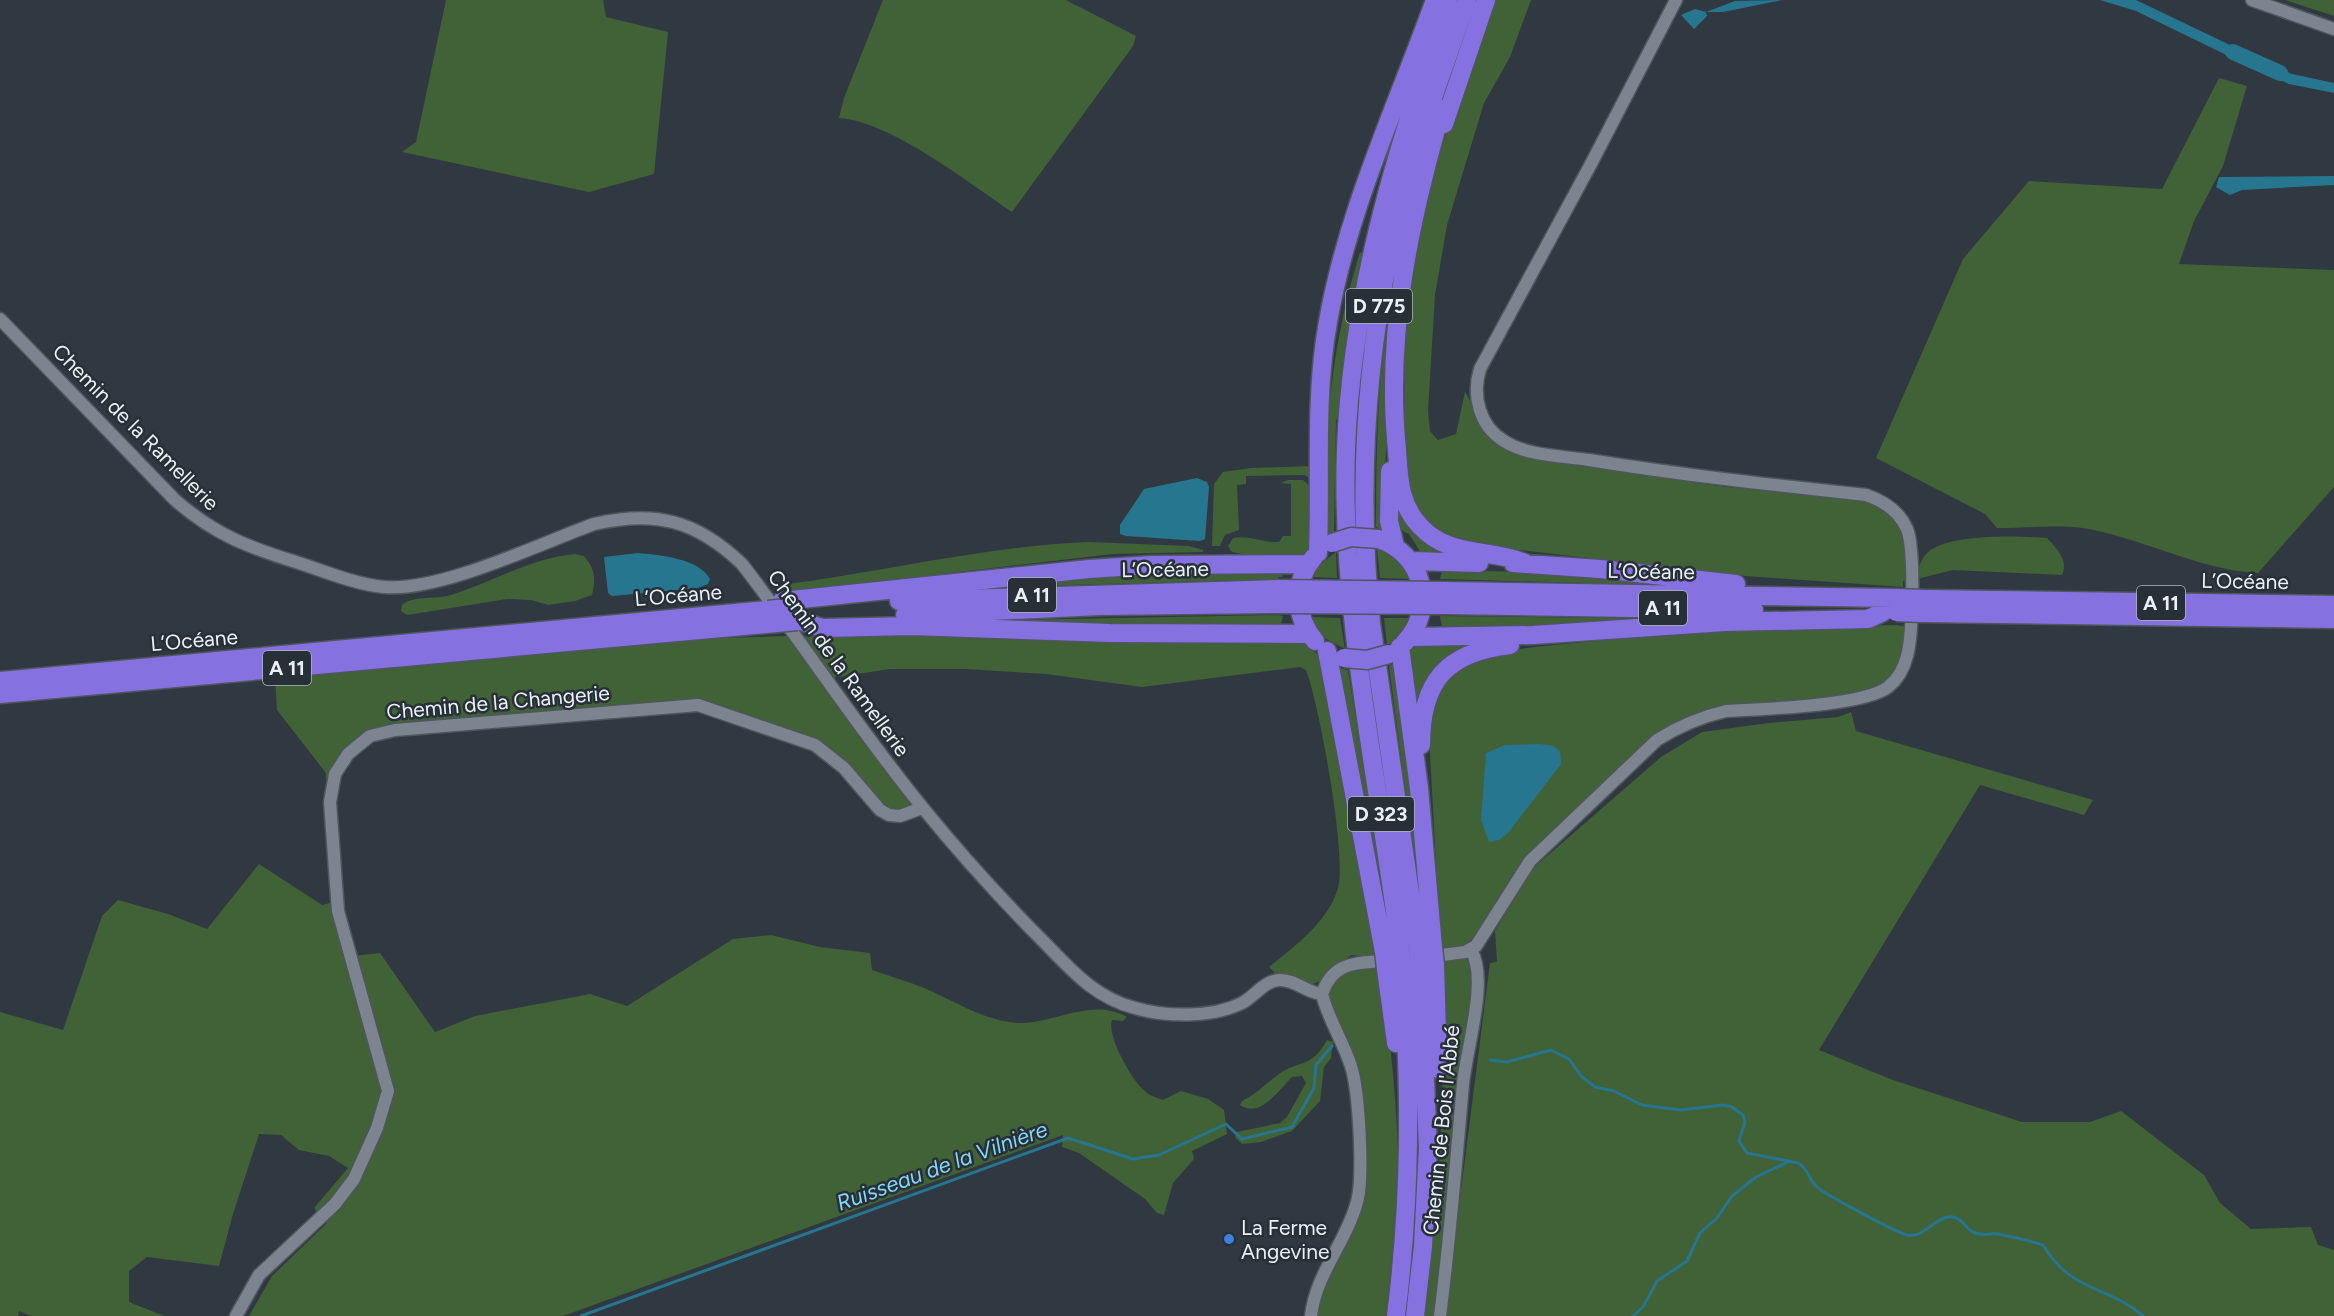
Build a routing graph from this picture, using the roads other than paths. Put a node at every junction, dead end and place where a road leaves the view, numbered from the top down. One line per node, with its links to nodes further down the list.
1 (1435, 0): 11 (highway)
2 (1448, 0): 8 (highway, D 775)
3 (1468, 0): 9 (highway); 24 (highway, D 775)
4 (1486, 0): 9 (highway)
5 (1676, 0): 33 (street)
6 (2252, 0): 7 (street)
7 (2334, 29)
8 (1398, 148): 11 (highway); 24 (highway, D 775)
9 (1432, 150): 12 (highway)
10 (0, 320): 32 (street, Chemin de la Ramellerie)
11 (1322, 407): 14 (highway)
12 (1394, 428): 13 (highway); 16 (highway)
13 (1395, 546): 14 (highway, bridge); 15 (highway)
14 (1320, 553): 22 (highway); 26 (highway)
15 (1411, 561): 16 (highway); 27 (highway)
16 (1525, 563): 17 (highway)
17 (1853, 597): 18 (highway, L’Océane / A 11); 21 (highway, L’Océane / A 11)
18 (1444, 598): 21 (highway, L’Océane / A 11); 22 (highway, L’Océane / A 11, bridge)
19 (2334, 605): 20 (highway, L’Océane / A 11)
20 (1924, 606): 21 (highway, L’Océane / A 11, bridge); 23 (highway, L’Océane / A 11)
21 (1892, 607): 25 (highway)
22 (785, 614): 26 (highway); 29 (highway, L’Océane / A 11); 30 (highway, L’Océane / A 11)
23 (2334, 619)
24 (1362, 624): 34 (highway, D 323)
25 (1573, 633): 27 (highway); 31 (highway)
26 (1310, 634): 28 (highway)
27 (1400, 646): 28 (highway, bridge); 31 (highway)
28 (1336, 654): 34 (highway)
29 (0, 681)
30 (0, 694)
31 (1419, 788): 34 (highway)
32 (922, 808): 35 (street, Chemin de la Ramellerie); 36 (street, Chemin de la Changerie)
33 (1471, 950): 35 (street); 40 (street, Chemin de Bois l'Abbé)
34 (1410, 958): 38 (highway, D 323); 39 (highway, D 323)
35 (1322, 994): 37 (street)
36 (236, 1316)
37 (1311, 1316)
38 (1396, 1316)
39 (1415, 1316)
40 (1440, 1316)

